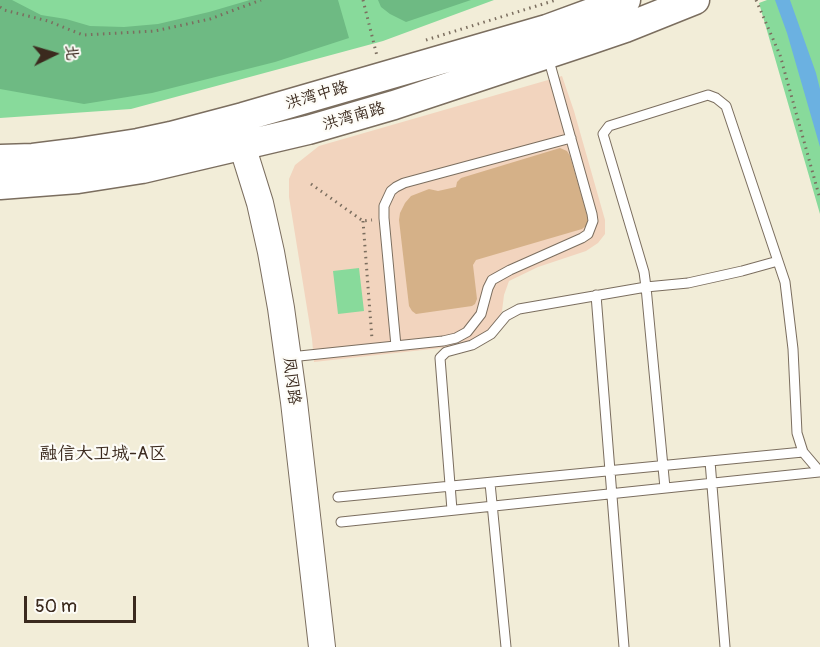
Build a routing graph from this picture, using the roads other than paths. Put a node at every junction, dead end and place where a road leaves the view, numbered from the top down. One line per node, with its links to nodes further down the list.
1 (626, 0): 4 (main road, 洪湾中路)
2 (695, 0): 3 (main road, 洪湾南路)
3 (546, 54): 4 (main road, 洪湾南路); 5 (lane)
4 (238, 133): 6 (main road, 洪湾中路); 7 (main road, 洪湾南路); 12 (main road, 凤冈路)
5 (571, 138): 11 (lane); 11 (lane)
6 (0, 159)
7 (0, 185)
8 (778, 261): 9 (lane); 9 (lane); 13 (lane)
9 (646, 287): 10 (lane); 15 (lane)
10 (597, 295): 16 (lane); 20 (lane)
11 (396, 346): 12 (lane)
12 (288, 357): 27 (main road, 凤冈路)
13 (803, 452): 14 (lane); 17 (lane)
14 (710, 461): 15 (lane); 19 (lane)
15 (663, 466): 16 (lane); 21 (lane)
16 (610, 471): 18 (lane); 22 (lane)
17 (819, 472): 19 (lane)
18 (490, 483): 20 (lane); 24 (lane)
19 (711, 483): 21 (lane); 30 (lane)
20 (450, 486): 23 (lane); 25 (lane)
21 (665, 488): 22 (lane)
22 (612, 493): 24 (lane); 29 (lane)
23 (338, 498)
24 (492, 506): 25 (lane); 28 (lane)
25 (452, 510): 26 (lane)
26 (341, 522)
27 (322, 647)
28 (506, 647)
29 (624, 647)
30 (725, 647)

